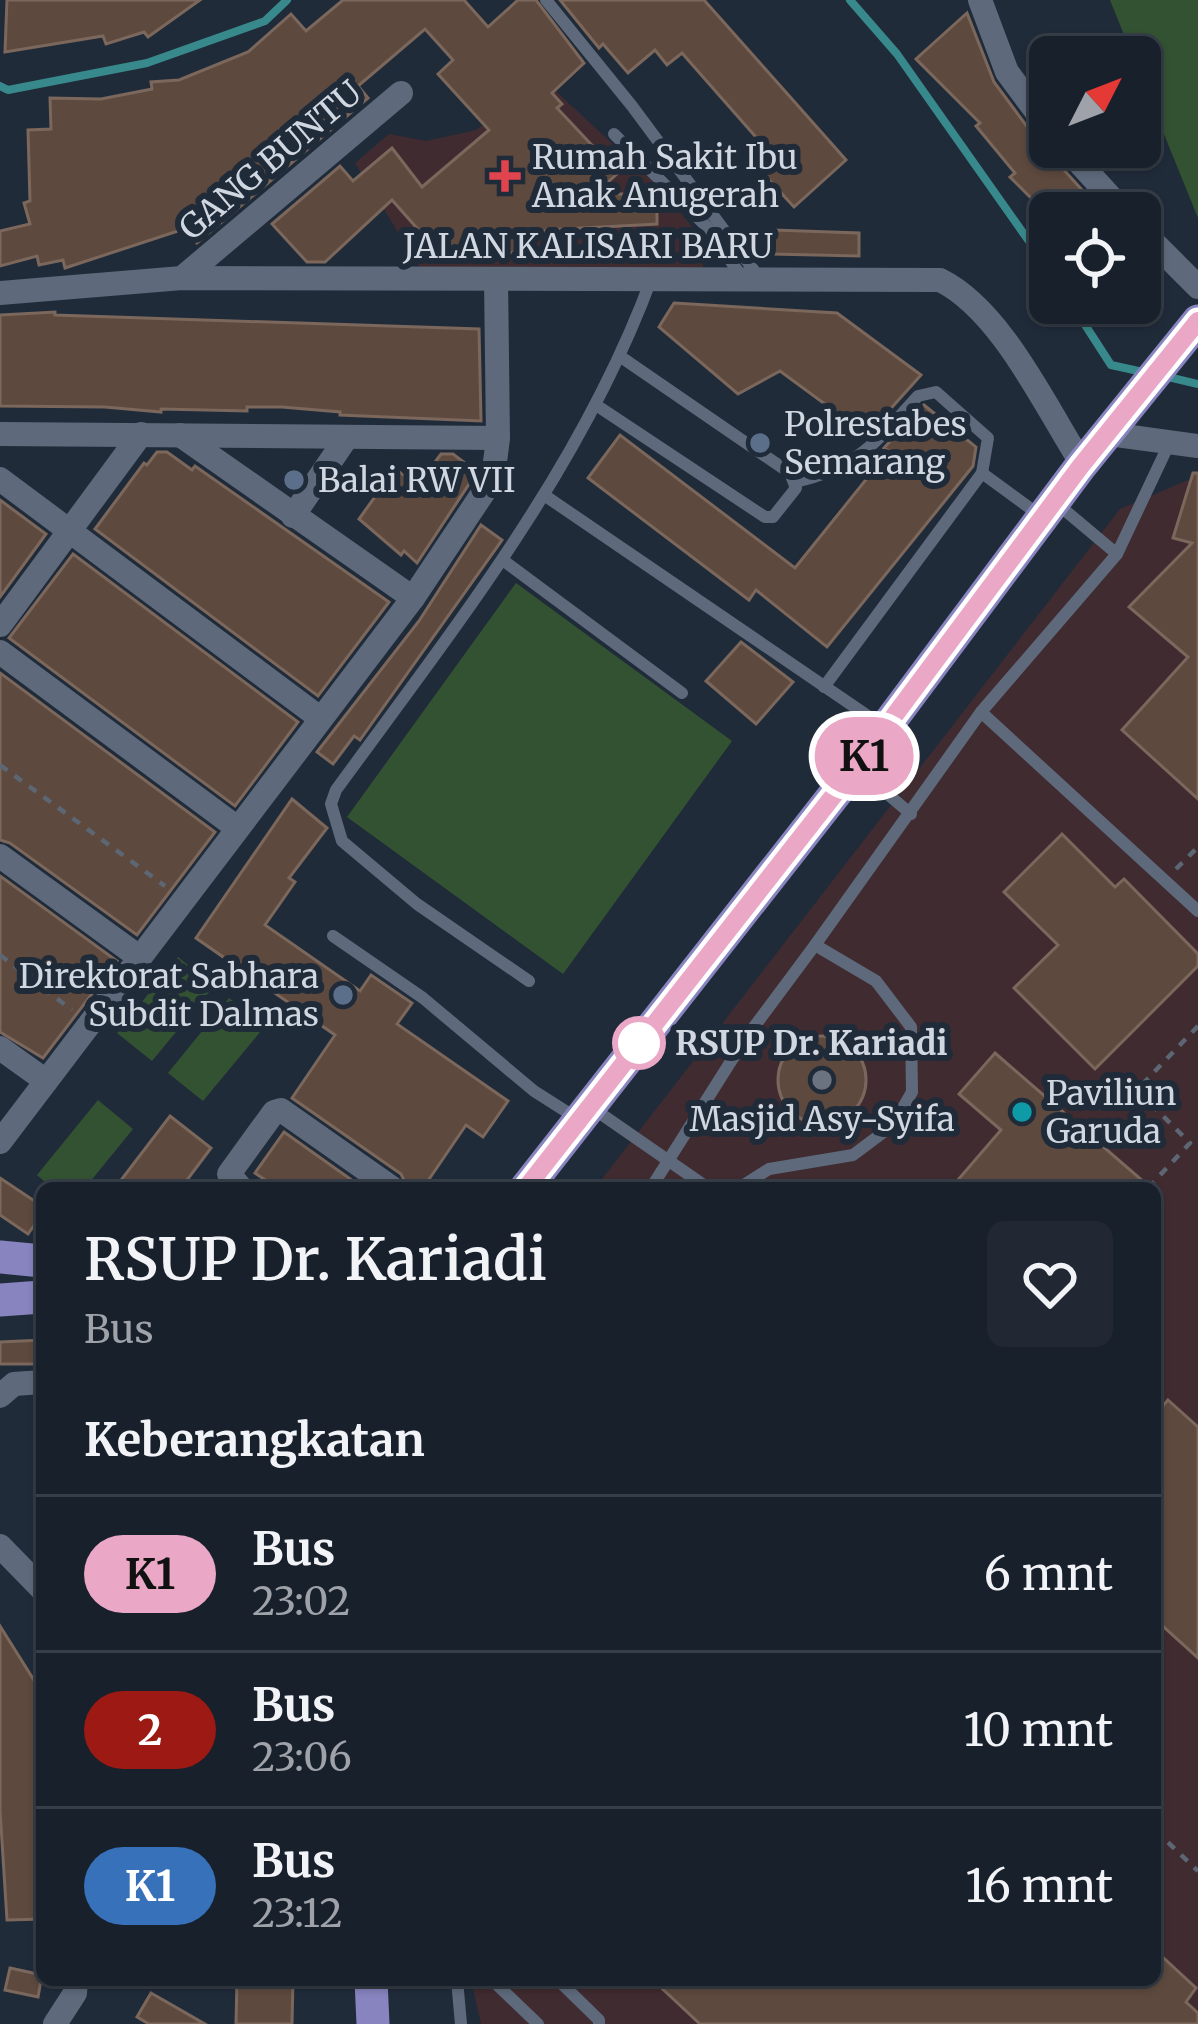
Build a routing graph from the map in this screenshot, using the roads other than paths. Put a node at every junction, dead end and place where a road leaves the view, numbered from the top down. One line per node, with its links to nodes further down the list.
1 (546, 0): 12 (lane)
2 (980, 0): 4 (street)
3 (401, 93): 10 (street, GANG BUNTU)
4 (1029, 102)
5 (614, 134): 12 (lane)
6 (1084, 168): 7 (street)
7 (1106, 192)
8 (1161, 250): 13 (street)
9 (652, 277): 11 (street, JALAN KALISARI BARU); 12 (street, JALAN KALISARI BARU); 16 (lane)
10 (182, 278): 11 (street, JALAN KALISARI BARU); 14 (street, JALAN KALISARI BARU)
11 (496, 279): 23 (street)
12 (753, 280): 26 (street, JALAN KALISARI BARU)
13 (1198, 287)
14 (0, 293)
15 (1193, 327): 20 (highway)
16 (621, 357): 17 (lane); 29 (lane)
17 (596, 405): 29 (lane); 30 (lane)
18 (0, 434): 19 (street)
19 (140, 434): 21 (street); 33 (street)
20 (1109, 434): 24 (street); 26 (highway)
21 (180, 435): 22 (street); 32 (street)
22 (347, 437): 23 (street); 32 (street)
23 (498, 438): 36 (street)
24 (1170, 442): 25 (street); 34 (lane)
25 (1198, 446)
26 (1082, 464): 31 (highway)
27 (982, 473): 29 (lane); 31 (lane); 39 (lane)
28 (0, 479): 33 (street)
29 (795, 482)
30 (544, 495): 35 (lane); 39 (lane)
31 (1048, 509): 34 (lane); 43 (highway)
32 (293, 516): 36 (street)
33 (69, 531): 37 (street); 42 (street)
34 (1117, 554): 41 (lane)
35 (504, 561): 40 (lane); 52 (lane)
36 (413, 598): 42 (street)
37 (0, 625)
38 (0, 652): 46 (street)
39 (824, 687): 43 (lane)
40 (682, 693)
41 (981, 712): 45 (lane); 48 (lane)
42 (320, 718): 46 (street)
43 (885, 728): 44 (highway)
44 (856, 767): 45 (lane); 55 (highway)
45 (911, 814): 50 (lane)
46 (236, 827): 51 (street)
47 (0, 856): 51 (street)
48 (1198, 911)
49 (333, 936): 55 (lane)
50 (815, 944): 57 (lane); 63 (lane)
51 (139, 957): 54 (street)
52 (529, 981)
53 (0, 1048): 54 (street)
54 (46, 1082): 56 (street)
55 (584, 1113): 57 (lane); 60 (highway)
56 (0, 1142)
57 (670, 1163): 61 (lane); 62 (lane)
58 (236, 1182): 59 (street)
59 (383, 1182)
60 (531, 1182)
61 (656, 1182)
62 (699, 1182)
63 (748, 1182)
64 (36, 1297): 65 (highway)
65 (0, 1300)
66 (36, 1382): 67 (street)
67 (0, 1396)
68 (0, 1546): 69 (street)
69 (36, 1583)
70 (76, 1986): 75 (street)
71 (371, 1986): 76 (highway)
72 (458, 1986): 77 (lane)
73 (498, 1986): 78 (lane)
74 (564, 1986): 79 (lane)
75 (55, 2024)
76 (373, 2024)
77 (461, 2024)
78 (538, 2024)
79 (599, 2024)

